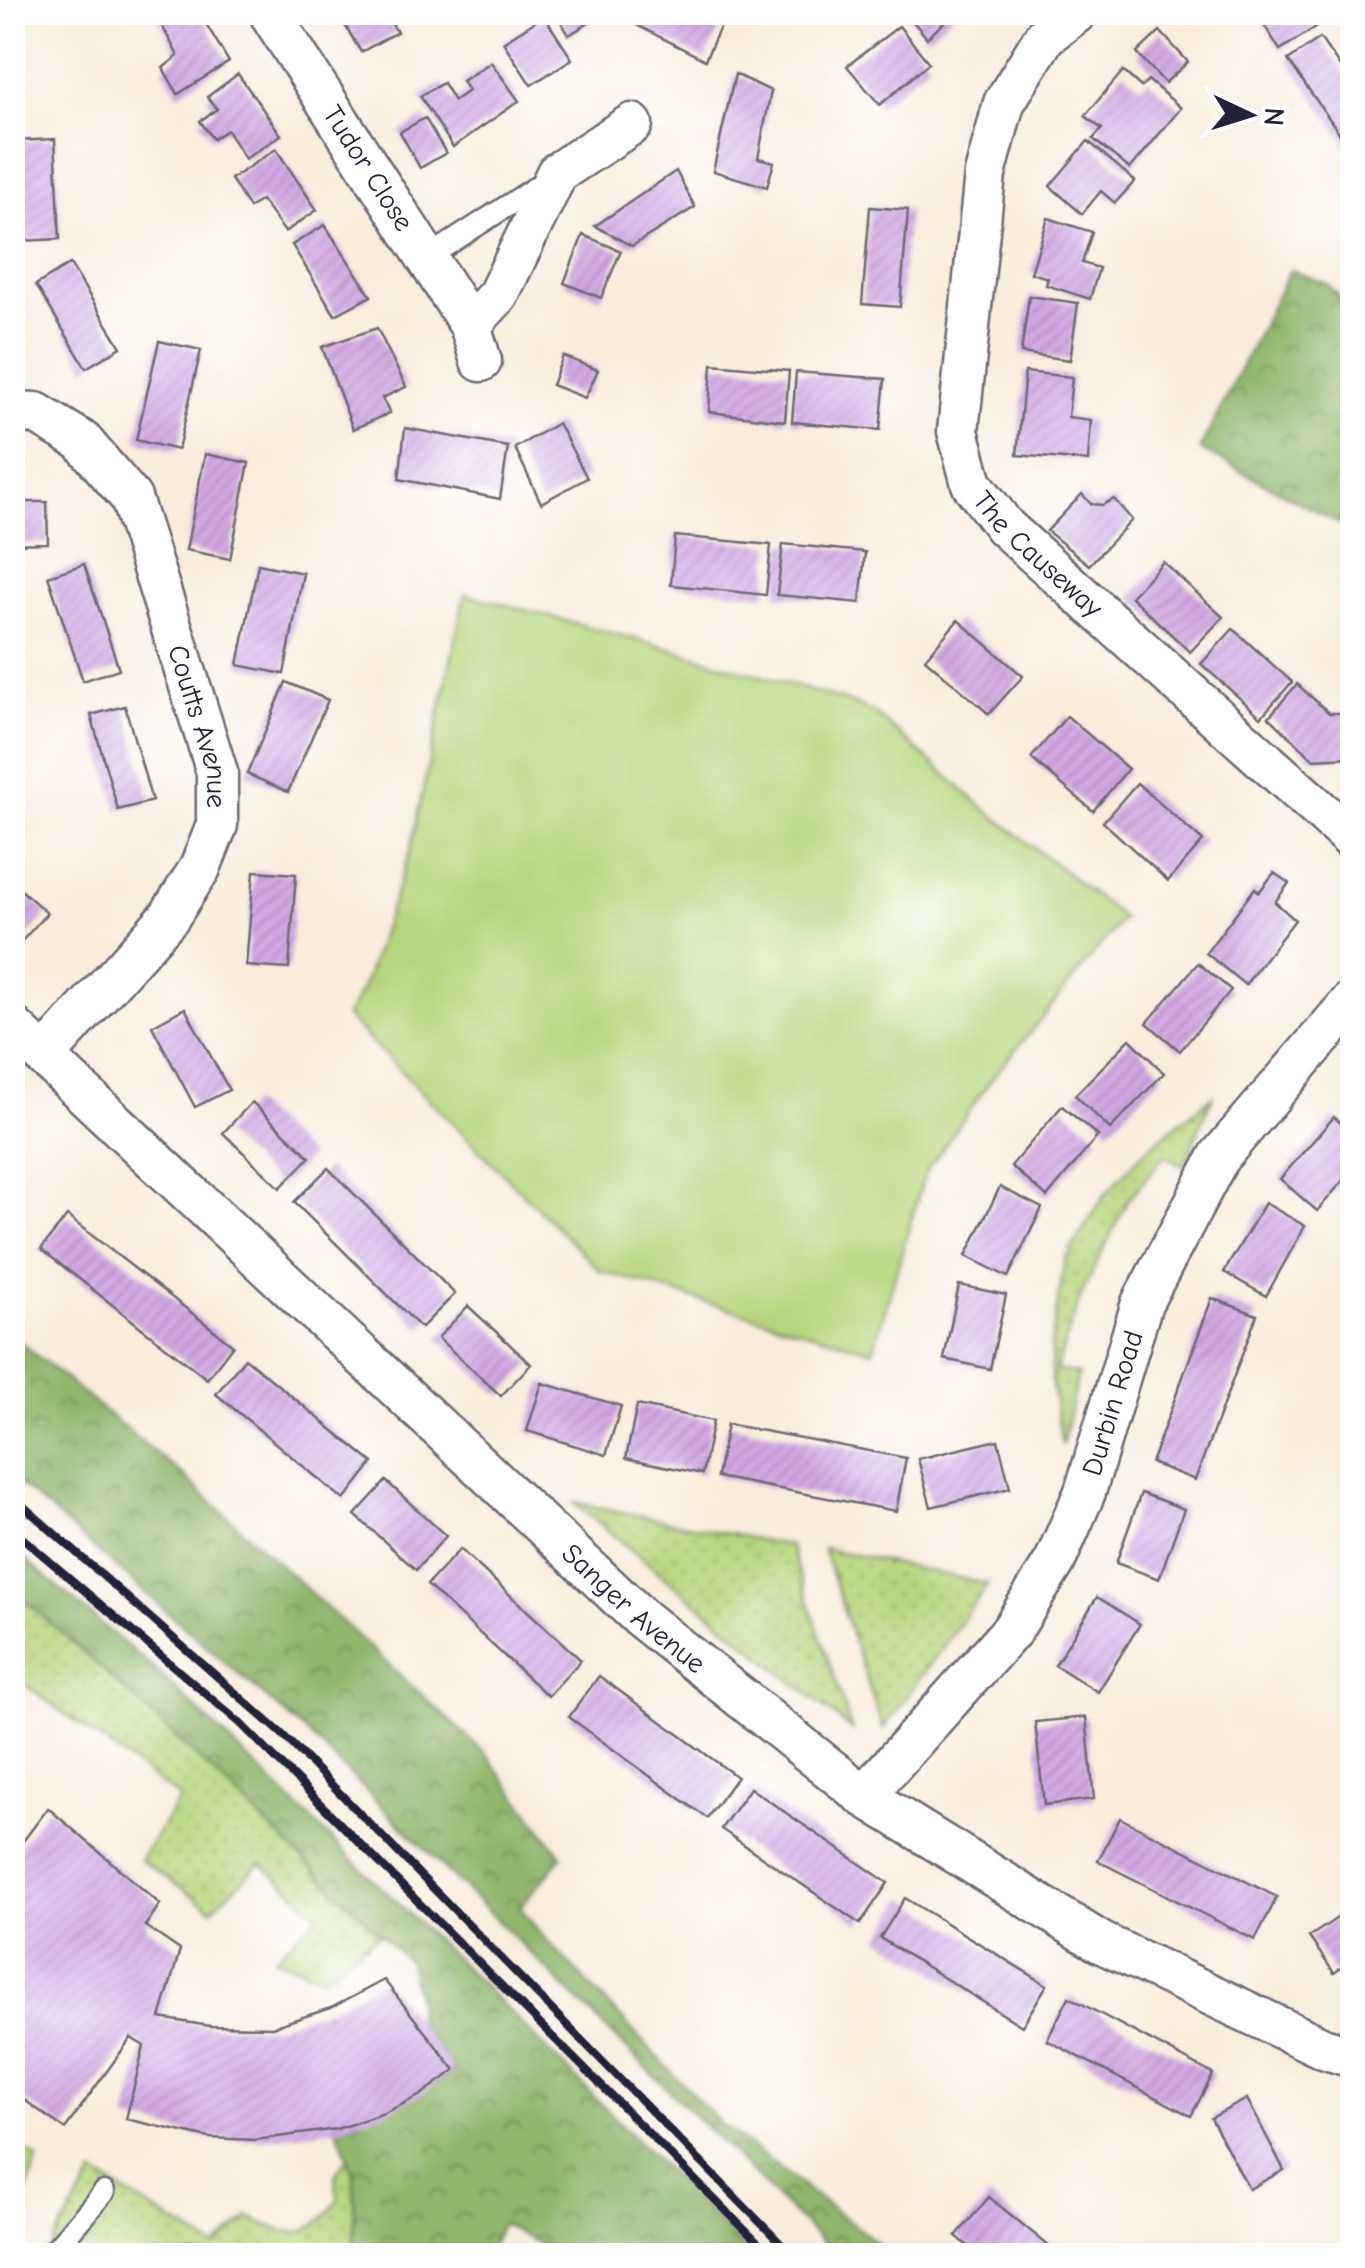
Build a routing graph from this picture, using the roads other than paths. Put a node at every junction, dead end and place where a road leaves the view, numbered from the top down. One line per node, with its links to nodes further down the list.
1 (269, 12): 5 (street, Tudor Close)
2 (1077, 12): 7 (street, The Causeway)
3 (632, 124): 4 (street)
4 (557, 173): 5 (lane); 5 (street, Tudor Close)
5 (427, 258)
6 (12, 412): 10 (street, Coutts Avenue)
7 (1352, 839)
8 (1352, 1001): 11 (street, Durbin Road)
9 (12, 1026): 10 (street, Sanger Avenue)
10 (46, 1054): 11 (street, Sanger Avenue)
11 (864, 1796): 12 (street, Sanger Avenue)
12 (1352, 2057)
13 (104, 2192): 14 (lane)
14 (49, 2256)

